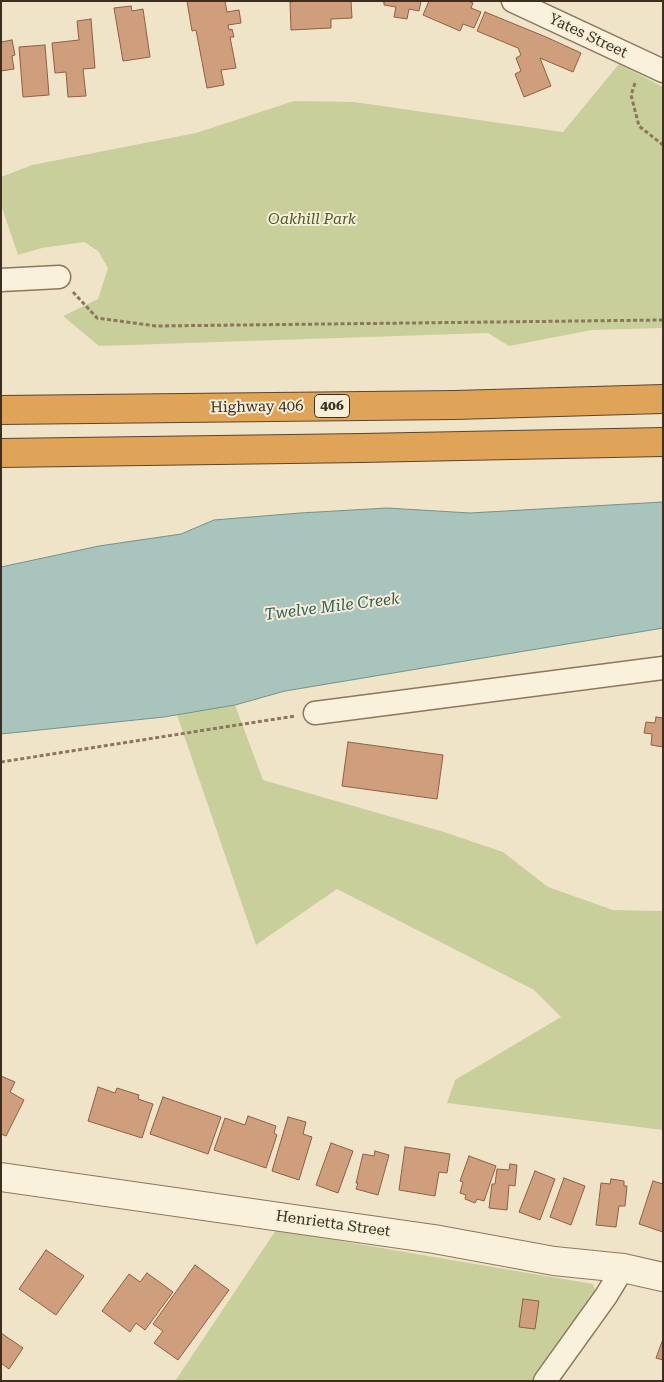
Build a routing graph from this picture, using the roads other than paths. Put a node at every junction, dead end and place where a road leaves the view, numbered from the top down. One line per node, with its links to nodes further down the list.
1 (513, 1): 2 (street, Yates Street)
2 (663, 71)
3 (59, 277): 4 (street)
4 (1, 280)
5 (663, 399): 6 (highway, Highway 406 / 406)
6 (1, 410)
7 (663, 442): 8 (highway)
8 (1, 453)
9 (663, 668): 10 (street)
10 (315, 713)
11 (1, 1177): 12 (street, Henrietta Street)
12 (623, 1268): 13 (street, Henrietta Street); 14 (street)
13 (663, 1277)
14 (546, 1381)

